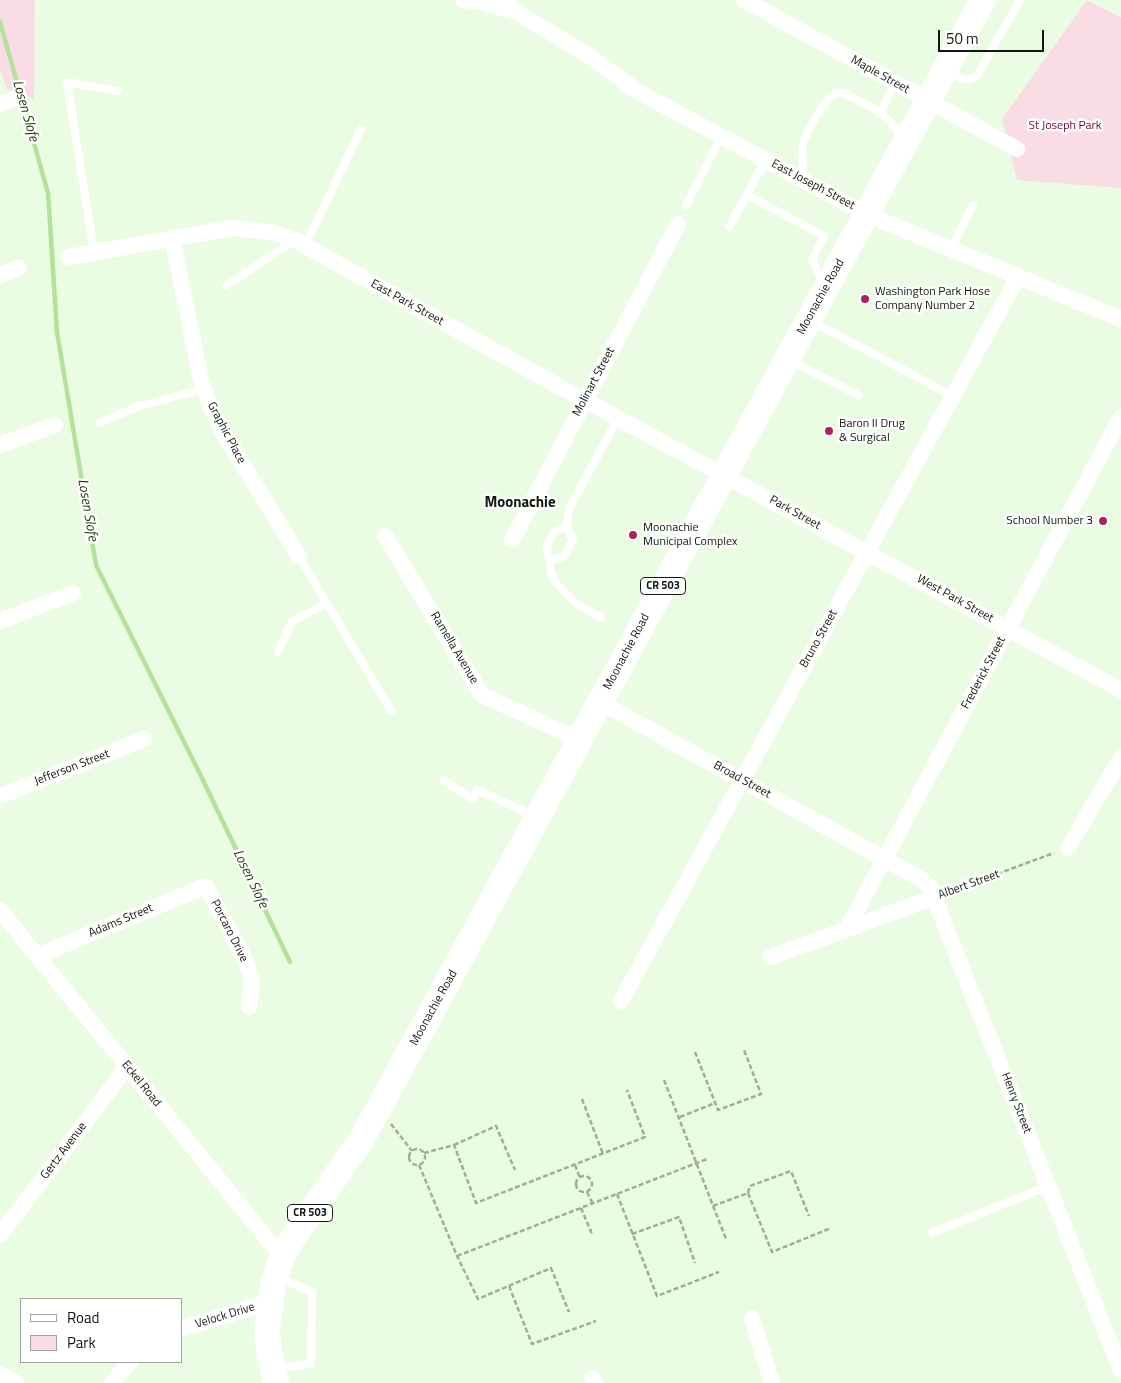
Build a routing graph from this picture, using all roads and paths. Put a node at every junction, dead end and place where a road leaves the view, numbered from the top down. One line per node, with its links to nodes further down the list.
1 (463, 0): 6 (street, East Joseph Street)
2 (502, 0): 6 (street, East Joseph Street)
3 (744, 0): 8 (street, Maple Street)
4 (983, 0): 7 (main road, Moonachie Road / CR 503)
5 (1020, 0): 7 (lane)
6 (524, 16): 15 (street, East Joseph Street)
7 (943, 72): 11 (main road, Moonachie Road / CR 503)
8 (894, 82): 11 (street, Maple Street); 13 (lane)
9 (118, 91): 29 (lane)
10 (18, 98): 12 (street)
11 (927, 100): 16 (main road, Moonachie Road / CR 503); 17 (street, Maple Street)
12 (0, 104)
13 (881, 114): 16 (lane); 19 (lane)
14 (361, 128): 27 (lane)
15 (722, 135): 18 (street, East Joseph Street); 22 (lane)
16 (906, 141): 23 (main road, Moonachie Road / CR 503)
17 (1016, 149)
18 (766, 160): 19 (street, East Joseph Street); 20 (lane)
19 (798, 176): 23 (street, East Joseph Street)
20 (747, 195): 25 (lane); 35 (lane)
21 (973, 205): 28 (lane)
22 (686, 206)
23 (866, 214): 28 (street, East Joseph Street); 35 (main road, Moonachie Road / CR 503)
24 (678, 224): 42 (street, Molinart Street)
25 (730, 227)
26 (172, 238): 27 (street, East Park Street); 29 (street, East Park Street); 39 (street, Graphic Place)
27 (300, 243): 34 (lane); 42 (street, East Park Street)
28 (951, 249): 33 (street, East Joseph Street)
29 (94, 252): 30 (street, East Park Street)
30 (69, 257)
31 (20, 268): 32 (street)
32 (0, 276)
33 (1018, 277): 36 (street, East Joseph Street); 41 (street, Bruno Street)
34 (226, 286)
35 (826, 288): 37 (main road, Moonachie Road / CR 503)
36 (1121, 319)
37 (808, 320): 38 (main road, Moonachie Road / CR 503); 41 (lane)
38 (787, 359): 40 (lane); 48 (main road, Moonachie Road / CR 503)
39 (204, 389): 45 (lane); 53 (street, Graphic Place)
40 (858, 395)
41 (953, 396): 52 (street, Bruno Street)
42 (585, 400): 44 (street, East Park Street); 51 (street, Molinart Street)
43 (1121, 417): 59 (street, Frederick Street)
44 (618, 418): 48 (street, East Park Street); 49 (lane)
45 (99, 423)
46 (55, 425): 47 (street)
47 (0, 446)
48 (724, 474): 52 (street, Park Street); 62 (main road, Moonachie Road / CR 503)
49 (566, 528): 54 (lane); 54 (lane)
50 (385, 536): 65 (street, Ramella Avenue)
51 (512, 540)
52 (867, 552): 59 (street, West Park Street); 67 (street, Bruno Street)
53 (299, 556): 56 (lane)
54 (550, 561): 57 (lane)
55 (74, 593): 58 (street)
56 (327, 603): 60 (lane); 63 (lane)
57 (602, 618)
58 (0, 621)
59 (1008, 628): 61 (street, West Park Street); 72 (street, Frederick Street)
60 (278, 652)
61 (1121, 690)
62 (600, 702): 65 (main road, Moonachie Road / CR 503); 67 (street, Broad Street)
63 (392, 711)
64 (144, 739): 69 (street, Jefferson Street)
65 (580, 740): 70 (main road, Moonachie Road / CR 503)
66 (1121, 758): 71 (street)
67 (742, 780): 72 (street, Broad Street); 79 (street, Bruno Street)
68 (444, 781): 70 (lane)
69 (0, 796)
70 (538, 818): 88 (main road, Moonachie Road / CR 503)
71 (1068, 848): 74 (path, Albert Street)
72 (885, 859): 74 (street, Henry Street); 76 (street, Frederick Street)
73 (206, 886): 77 (street, Adams Street); 80 (street, Porcaro Drive)
74 (935, 897): 76 (street, Albert Street); 100 (street, Henry Street)
75 (1, 915): 77 (street, Eckel Road)
76 (847, 929): 78 (street, Albert Street)
77 (37, 956): 83 (street, Eckel Road)
78 (771, 957)
79 (621, 1001)
80 (249, 1007)
81 (744, 1050): 87 (path)
82 (695, 1052): 87 (path)
83 (127, 1067): 112 (street, Gertz Avenue); 116 (street, Eckel Road)
84 (664, 1080): 89 (path)
85 (627, 1090): 93 (path)
86 (582, 1099): 93 (path)
87 (715, 1103): 89 (path)
88 (376, 1112): 91 (path); 116 (main road, Moonachie Road / CR 503)
89 (679, 1118): 95 (path)
90 (454, 1145): 92 (path); 96 (path); 98 (path)
91 (412, 1151): 92 (path); 97 (path)
92 (424, 1153): 97 (path)
93 (603, 1154): 96 (path)
94 (707, 1159): 95 (path)
95 (697, 1163): 103 (path); 105 (path)
96 (575, 1164): 99 (path)
97 (419, 1165): 114 (path)
98 (515, 1170)
99 (580, 1178): 101 (path); 101 (path)
100 (1048, 1186): 109 (lane); 125 (street, Henry Street)
101 (587, 1192): 104 (path)
102 (748, 1193): 105 (path); 107 (path); 108 (path)
103 (616, 1194): 104 (path); 111 (path)
104 (593, 1204): 106 (path)
105 (713, 1206): 113 (path)
106 (581, 1208): 110 (path); 114 (path)
107 (808, 1216)
108 (831, 1228)
109 (932, 1233)
110 (592, 1234)
111 (632, 1234): 115 (path); 117 (path)
112 (0, 1235)
113 (726, 1239)
114 (457, 1256): 118 (path)
115 (695, 1263)
116 (278, 1267): 119 (main road, CR 503); 127 (lane)
117 (719, 1272)
118 (508, 1286): 120 (path); 122 (path)
119 (269, 1302): 123 (street, Velock Drive); 127 (main road, CR 503)
120 (569, 1312)
121 (752, 1318): 130 (street)
122 (596, 1322)
123 (182, 1329)
124 (129, 1363): 129 (street)
125 (1121, 1370)
126 (0, 1374): 128 (street)
127 (274, 1376)
128 (17, 1383)
129 (112, 1383)
130 (772, 1383)

